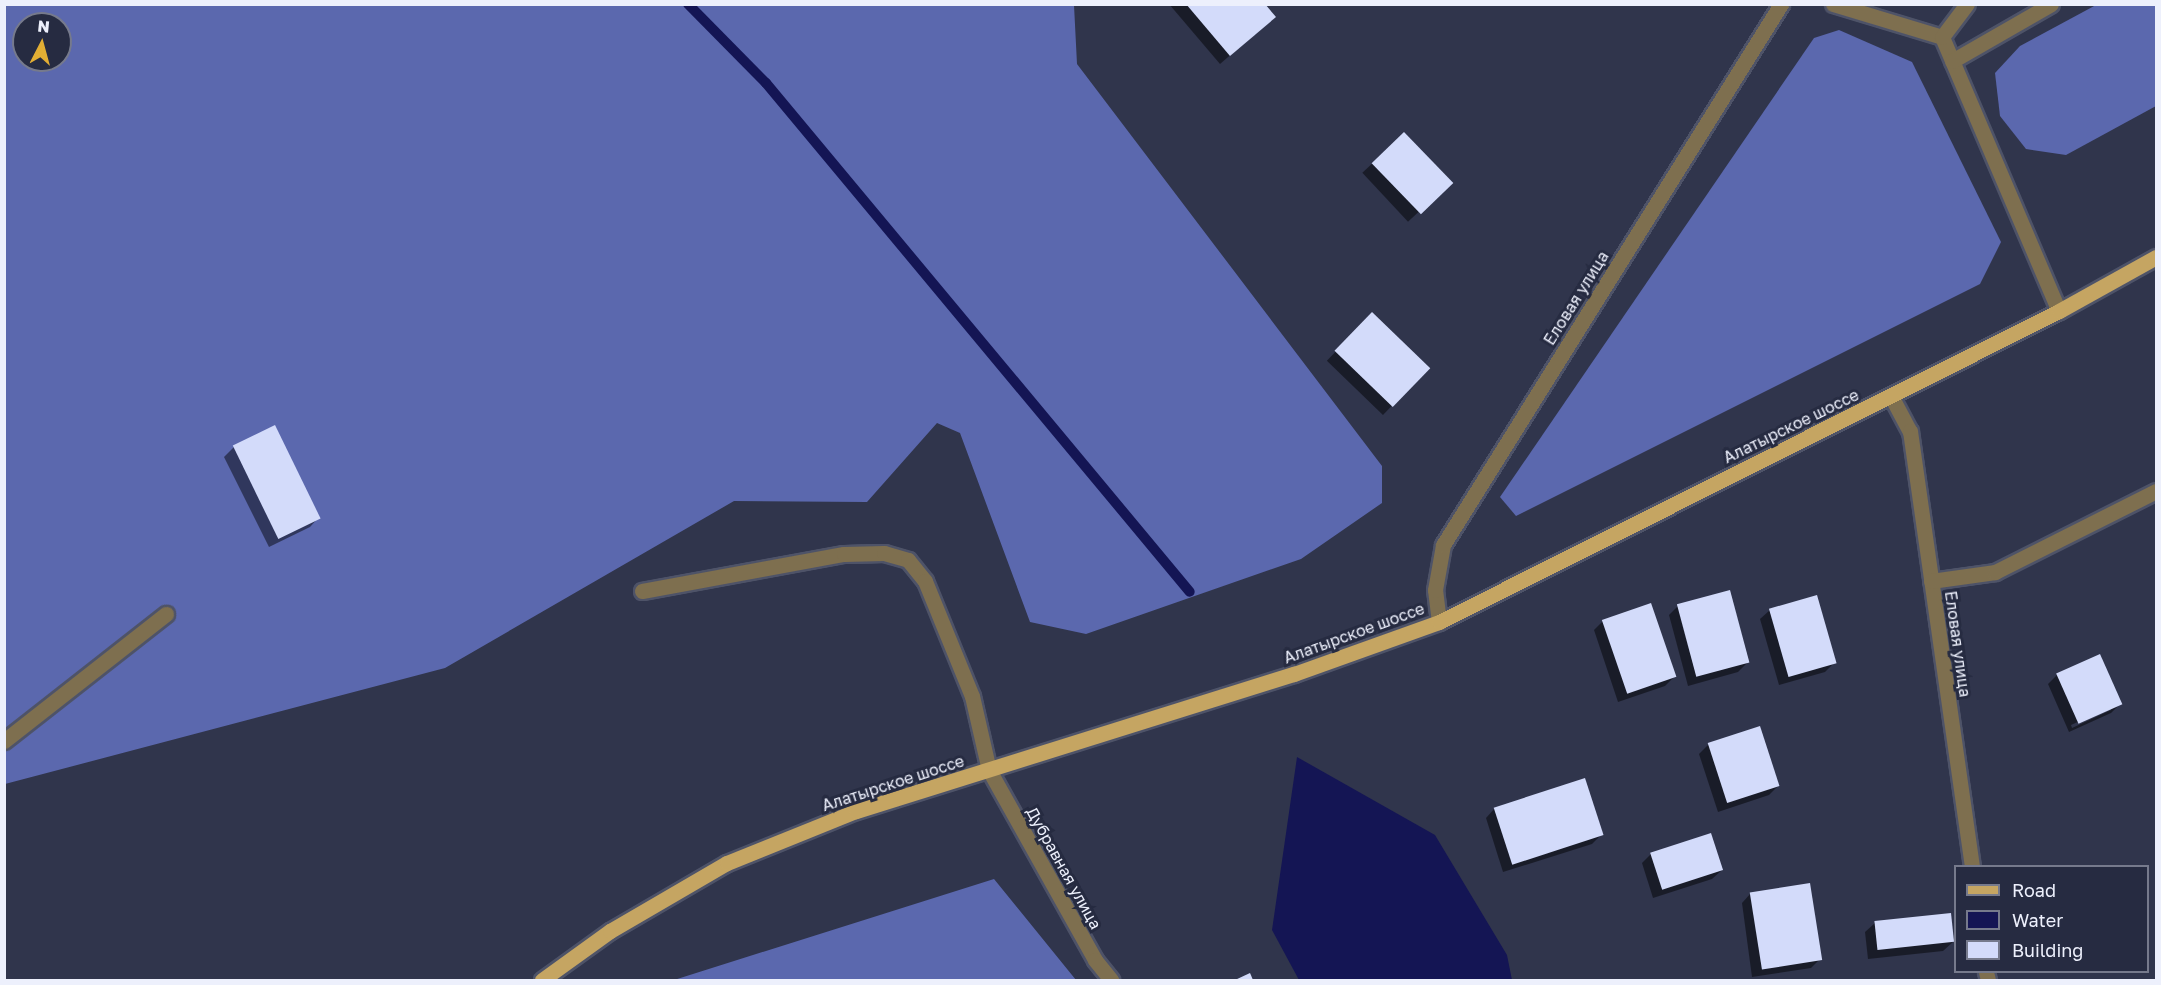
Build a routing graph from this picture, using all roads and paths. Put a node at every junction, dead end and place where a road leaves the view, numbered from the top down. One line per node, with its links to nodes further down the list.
1 (1781, 4): 14 (street, Еловая улица)
2 (1833, 4): 5 (street)
3 (1967, 4): 5 (street)
4 (2051, 4): 6 (street)
5 (1942, 37): 6 (street)
6 (1952, 61): 8 (street)
7 (2157, 257): 8 (main road, Алатырское шоссе)
8 (2059, 311): 9 (main road, Алатырское шоссе)
9 (1891, 396): 11 (street, Еловая улица); 14 (main road, Алатырское шоссе)
10 (2157, 491): 11 (street)
11 (1931, 581): 17 (street, Еловая улица)
12 (642, 591): 16 (street, Дубравная улица)
13 (166, 614): 15 (street)
14 (1438, 622): 16 (main road, Алатырское шоссе)
15 (4, 741)
16 (989, 770): 18 (main road, Алатырское шоссе); 19 (street, Дубравная улица)
17 (1972, 865)
18 (542, 981)
19 (1111, 981)

